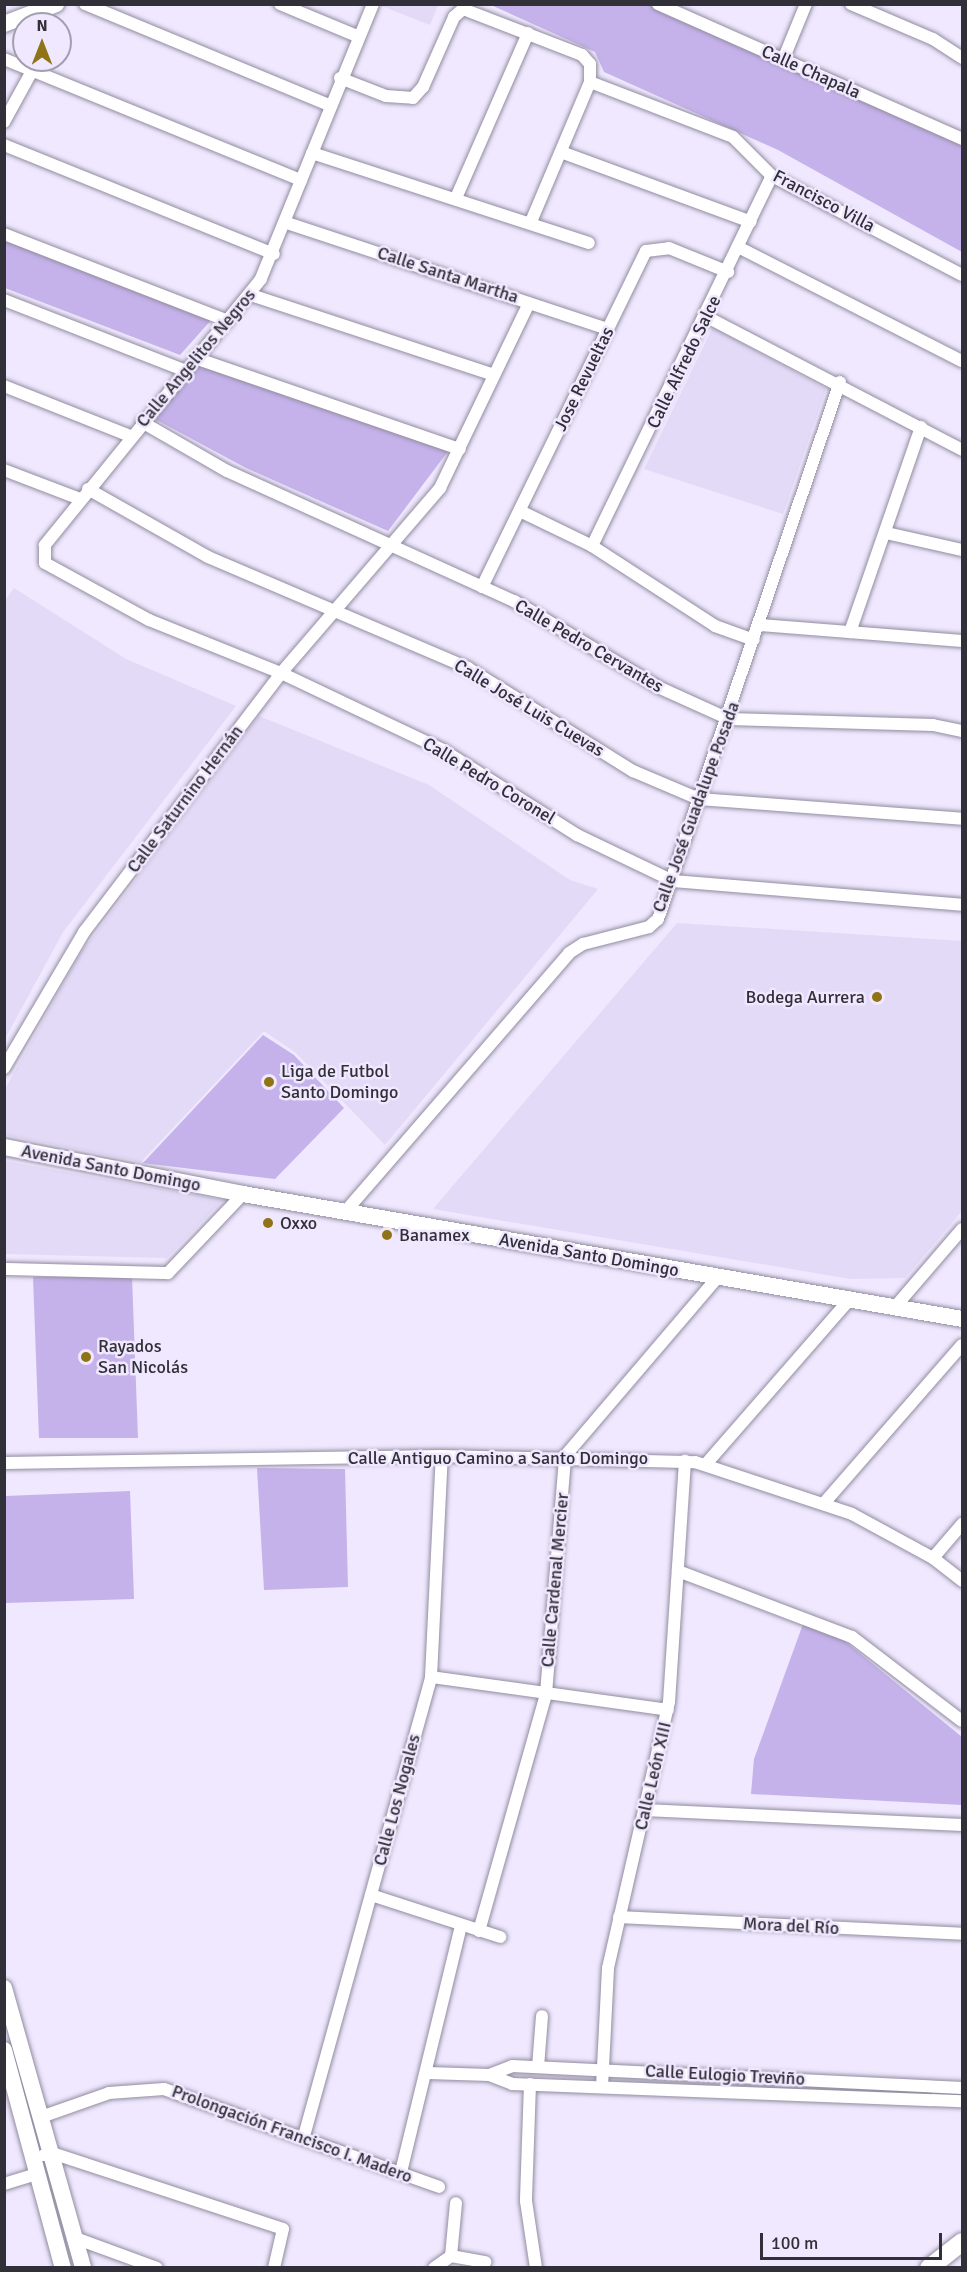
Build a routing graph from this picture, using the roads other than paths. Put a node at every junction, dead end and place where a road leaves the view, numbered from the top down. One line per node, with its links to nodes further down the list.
1 (56, 4): 8 (street)
2 (85, 4): 17 (street)
3 (280, 4): 10 (street)
4 (372, 4): 10 (street, Calle Angelitos Negros)
5 (658, 4): 12 (street, Calle Chapala)
6 (806, 4): 12 (street)
7 (851, 4): 11 (street)
8 (29, 12)
9 (528, 33): 15 (street); 16 (street); 25 (street)
10 (357, 36): 15 (street, Calle Angelitos Negros)
11 (963, 58)
12 (783, 60): 19 (street, Calle Chapala)
13 (31, 72): 18 (street)
14 (34, 72): 24 (street)
15 (340, 78): 17 (street, Calle Angelitos Negros)
16 (590, 82): 21 (street); 23 (street, Francisco Villa)
17 (329, 105): 22 (street, Calle Angelitos Negros)
18 (4, 122)
19 (963, 140)
20 (4, 145): 32 (street)
21 (561, 152): 26 (street); 27 (street)
22 (312, 153): 24 (street, Calle Angelitos Negros); 25 (street)
23 (772, 176): 27 (street, Calle Alfredo Salce); 34 (street, Francisco Villa)
24 (301, 180): 28 (street, Calle Angelitos Negros)
25 (456, 198): 26 (street)
26 (531, 222): 30 (street)
27 (751, 222): 31 (street, Calle Alfredo Salce)
28 (287, 223): 32 (street, Calle Angelitos Negros); 37 (street, Calle Santa Martha)
29 (4, 234): 39 (street)
30 (589, 243)
31 (740, 248): 33 (street, Calle Alfredo Salce); 42 (street)
32 (274, 254): 35 (street, Calle Angelitos Negros)
33 (728, 272): 38 (street, Calle Alfredo Salce); 40 (street, Jose Revueltas)
34 (963, 275)
35 (251, 295): 39 (street, Calle Angelitos Negros); 44 (street)
36 (4, 300): 43 (street)
37 (529, 303): 40 (street, Calle Santa Martha); 44 (street, Calle Saturnino Hernán)
38 (707, 317): 45 (street); 57 (street, Calle Alfredo Salce)
39 (228, 321): 41 (street, Calle Angelitos Negros)
40 (608, 329): 54 (street, Jose Revueltas)
41 (195, 358): 43 (street, Calle Angelitos Negros); 50 (street)
42 (963, 361)
43 (184, 370): 47 (street, Calle Angelitos Negros)
44 (494, 375): 50 (street, Calle Saturnino Hernán)
45 (840, 382): 48 (street); 62 (street, Calle José Guadalupe Posada)
46 (4, 386): 49 (street)
47 (142, 422): 49 (street, Calle Angelitos Negros); 56 (street, Calle Pedro Cervantes)
48 (921, 427): 51 (street); 55 (street)
49 (130, 436): 53 (street, Calle Angelitos Negros)
50 (460, 448): 56 (street, Calle Saturnino Hernán)
51 (963, 450)
52 (4, 470): 53 (street, Calle José Luis Cuevas)
53 (84, 494): 59 (street, Calle Angelitos Negros); 61 (street, Calle José Luis Cuevas)
54 (520, 511): 57 (street); 60 (street, Jose Revueltas)
55 (886, 533): 58 (street); 63 (street)
56 (390, 546): 60 (street, Calle Pedro Cervantes); 61 (street, Calle Saturnino Hernán)
57 (592, 546): 64 (street)
58 (963, 550)
59 (42, 558): 66 (street, Calle Pedro Coronel)
60 (482, 587): 67 (street, Calle Pedro Cervantes)
61 (333, 612): 66 (street, Calle Saturnino Hernán); 69 (street, Calle José Luis Cuevas)
62 (760, 625): 63 (street); 64 (street, Calle José Guadalupe Posada)
63 (850, 632): 65 (street)
64 (754, 640): 67 (street, Calle José Guadalupe Posada)
65 (963, 641)
66 (281, 673): 71 (street, Calle Pedro Coronel); 73 (street, Calle Saturnino Hernán)
67 (729, 720): 68 (street, Calle Pedro Cervantes); 69 (street, Calle José Guadalupe Posada)
68 (963, 731)
69 (699, 799): 70 (street, Calle José Luis Cuevas); 71 (street, Calle José Guadalupe Posada)
70 (963, 819)
71 (673, 881): 72 (street, Calle Pedro Coronel); 76 (street, Calle José Guadalupe Posada)
72 (963, 905)
73 (4, 1068)
74 (4, 1147): 75 (street, Avenida Santo Domingo)
75 (243, 1194): 76 (street, Avenida Santo Domingo); 78 (street)
76 (345, 1212): 79 (street, Avenida Santo Domingo)
77 (963, 1229): 81 (street)
78 (4, 1269)
79 (718, 1277): 80 (street, Avenida Santo Domingo); 85 (street)
80 (851, 1298): 81 (street, Avenida Santo Domingo); 88 (street)
81 (895, 1307): 82 (street, Avenida Santo Domingo)
82 (963, 1319)
83 (963, 1345): 89 (street)
84 (442, 1456): 85 (street, Calle Antiguo Camino a Santo Domingo); 87 (street, Calle Antiguo Camino a Santo Domingo); 94 (street, Calle Los Nogales)
85 (565, 1456): 86 (street, Calle Antiguo Camino a Santo Domingo); 95 (street, Calle Cardenal Mercier)
86 (685, 1461): 88 (street, Calle Antiguo Camino a Santo Domingo); 92 (street, Calle León XIII)
87 (4, 1463)
88 (706, 1464): 89 (street, Calle Antiguo Camino a Santo Domingo)
89 (825, 1502): 91 (street, Calle Antiguo Camino a Santo Domingo)
90 (963, 1524): 91 (street)
91 (933, 1558): 93 (street, Calle Antiguo Camino a Santo Domingo)
92 (678, 1572): 96 (street, Calle León XIII); 97 (street)
93 (963, 1581)
94 (431, 1677): 95 (street); 100 (street, Calle Los Nogales)
95 (546, 1694): 96 (street); 103 (street, Calle Cardenal Mercier)
96 (668, 1710): 98 (street, Calle León XIII)
97 (963, 1721)
98 (645, 1810): 99 (street); 101 (street, Calle León XIII)
99 (963, 1824)
100 (371, 1895): 102 (street); 121 (street, Calle Los Nogales)
101 (619, 1917): 104 (street, Mora del Río); 111 (street, Calle León XIII)
102 (461, 1926): 103 (street); 112 (street)
103 (479, 1931): 105 (street)
104 (963, 1934)
105 (500, 1937)
106 (4, 1988): 107 (street)
107 (7, 2005): 120 (street)
108 (542, 2016): 110 (street)
109 (4, 2050): 123 (street)
110 (538, 2067): 111 (street, Calle Eulogio Treviño); 113 (street, Calle Eulogio Treviño)
111 (602, 2070): 114 (street, Calle Eulogio Treviño); 116 (street, Calle León XIII)
112 (428, 2073): 113 (street, Calle Eulogio Treviño); 124 (street)
113 (489, 2075): 115 (street, Calle Eulogio Treviño)
114 (793, 2078): 117 (street, Calle Eulogio Treviño); 118 (street)
115 (530, 2084): 116 (street, Calle Eulogio Treviño); 137 (street)
116 (602, 2087): 118 (street, Calle Eulogio Treviño)
117 (963, 2088)
118 (792, 2097): 119 (street, Calle Eulogio Treviño)
119 (963, 2101)
120 (41, 2116): 121 (street, Prolongación Francisco I. Madero); 122 (street)
121 (304, 2136): 124 (street, Prolongación Francisco I. Madero)
122 (52, 2153): 123 (street); 128 (street); 135 (street)
123 (35, 2166): 125 (street); 132 (street)
124 (401, 2172): 126 (street, Prolongación Francisco I. Madero)
125 (4, 2184)
126 (439, 2187)
127 (456, 2203): 130 (street)
128 (75, 2238): 133 (street); 134 (street)
129 (963, 2242): 138 (main road)
130 (451, 2256): 131 (street); 136 (street)
131 (485, 2262)
132 (63, 2268)
133 (83, 2268)
134 (157, 2268)
135 (274, 2268)
136 (434, 2268)
137 (536, 2268)
138 (929, 2268)

